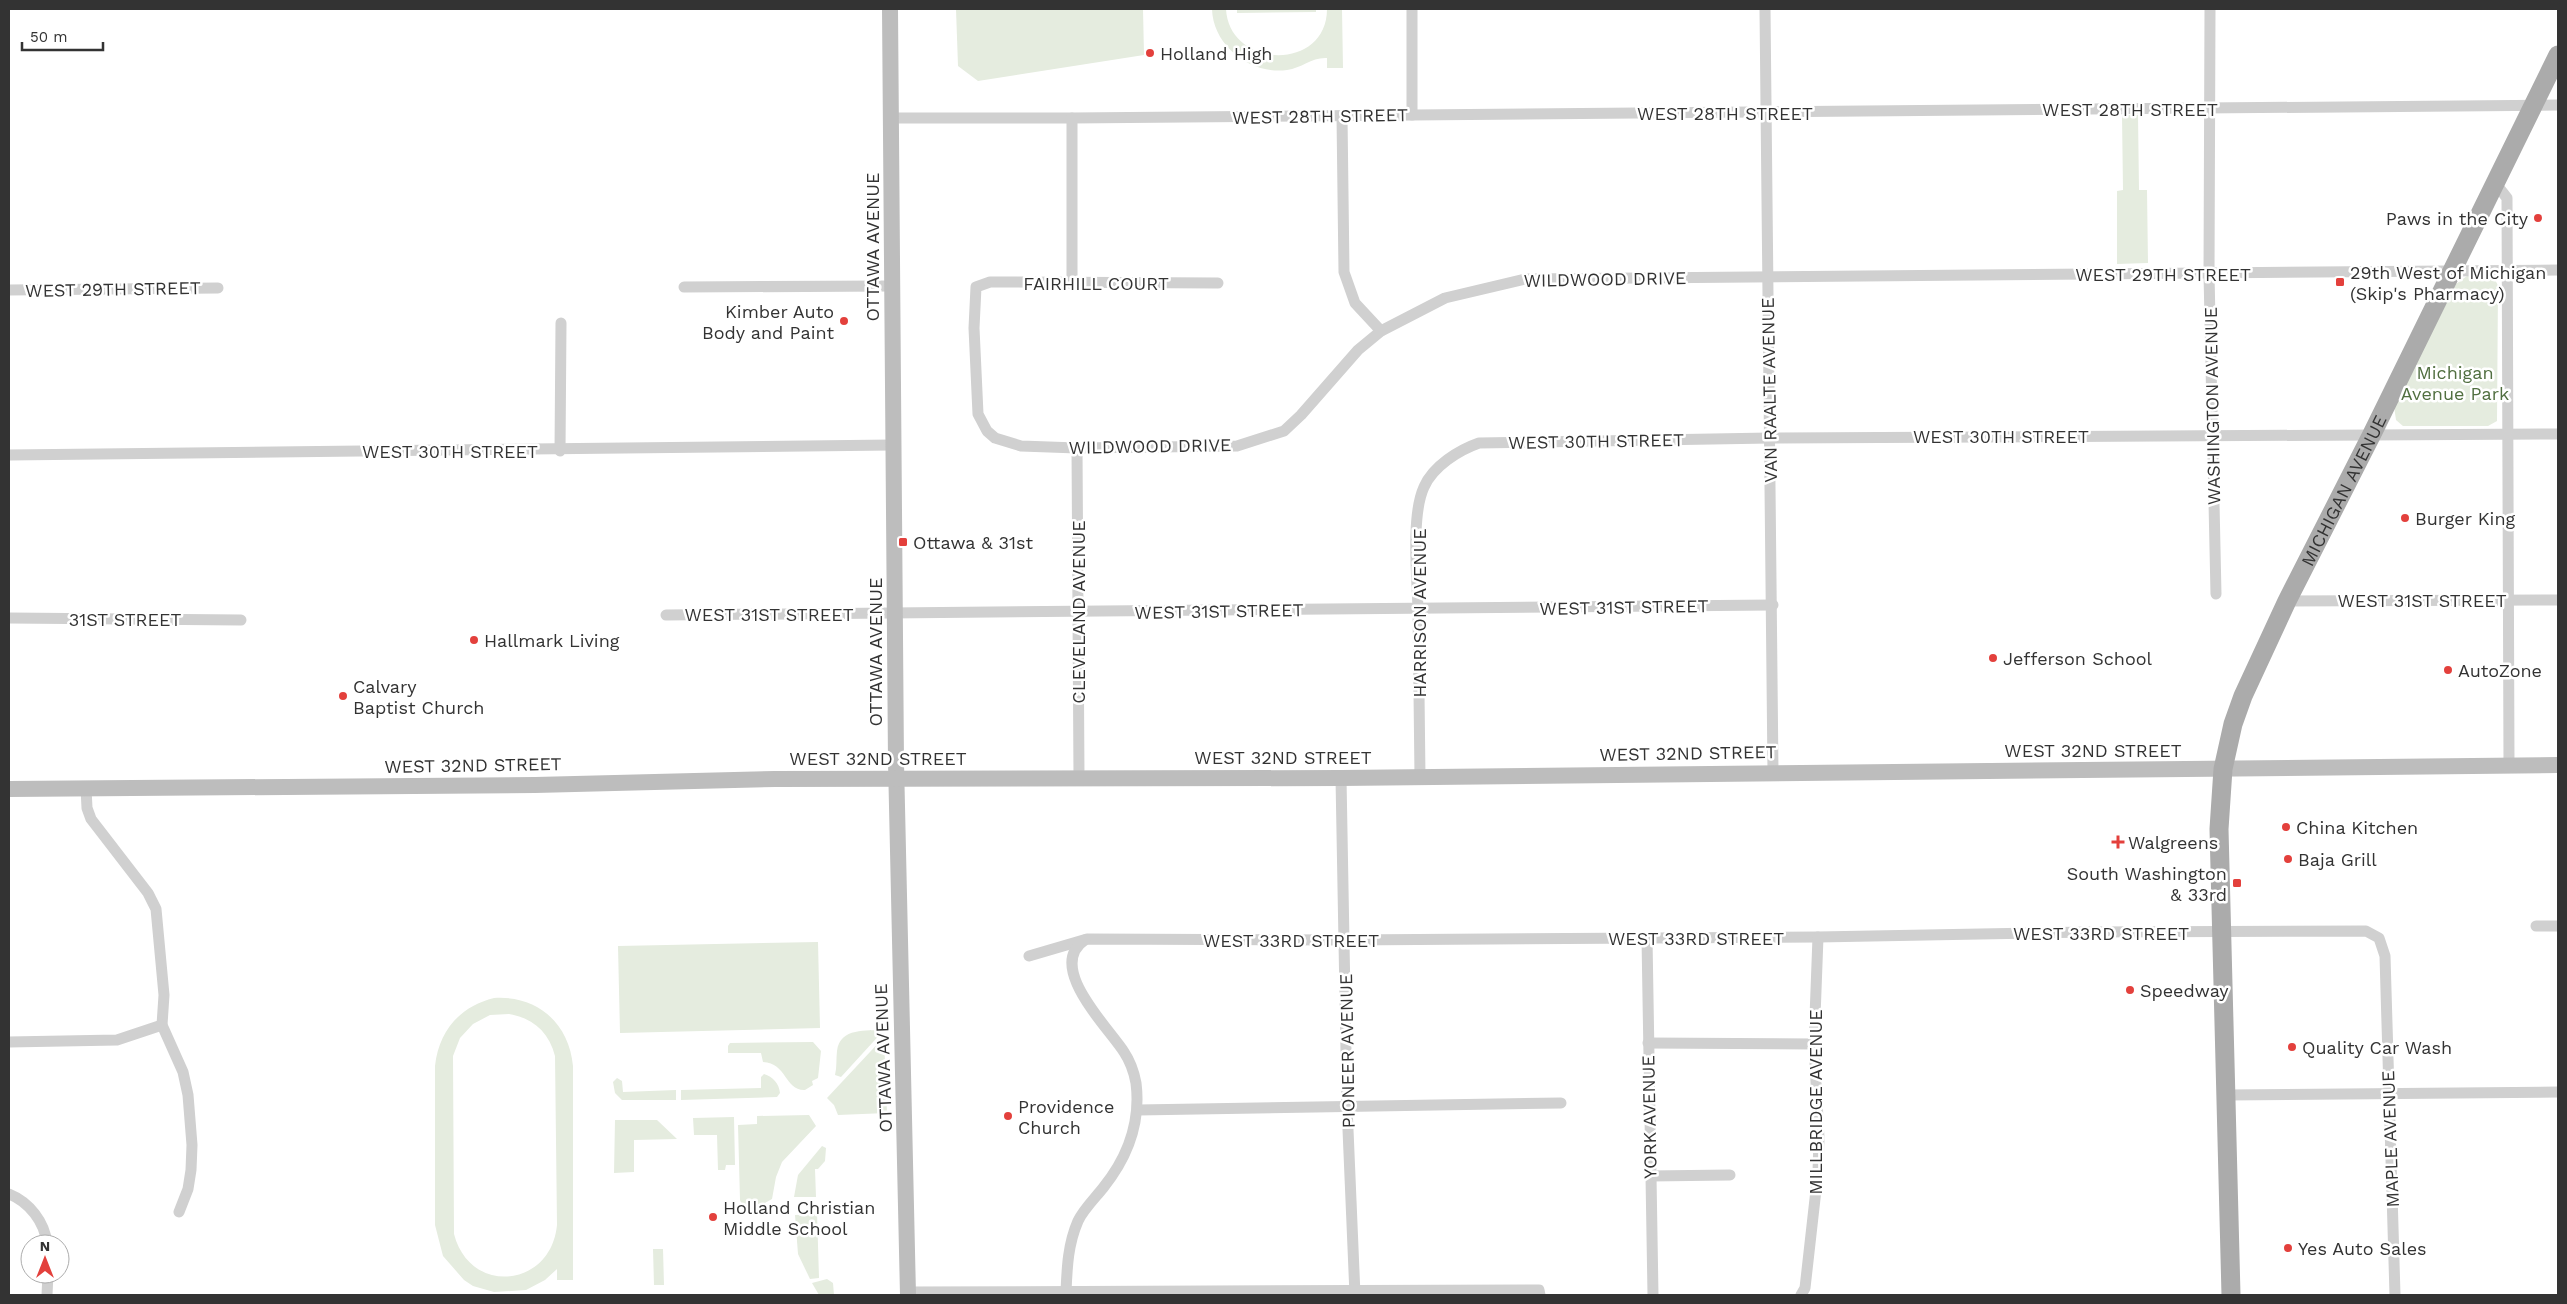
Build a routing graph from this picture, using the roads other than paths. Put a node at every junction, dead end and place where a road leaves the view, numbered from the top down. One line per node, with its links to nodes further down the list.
1 (890, 9): 12 (street, OTTAWA AVENUE)
2 (1412, 9): 10 (street)
3 (1764, 9): 9 (street, VAN RAALTE AVENUE)
4 (2210, 9): 8 (street, WASHINGTON AVENUE)
5 (2558, 55): 6 (main road, MICHIGAN AVENUE)
6 (2534, 106): 7 (street, WEST 28TH STREET); 8 (street, WEST 28TH STREET); 14 (main road, MICHIGAN AVENUE)
7 (2558, 106)
8 (2210, 109): 9 (street, WEST 28TH STREET); 18 (street, WASHINGTON AVENUE)
9 (1766, 112): 10 (street, WEST 28TH STREET); 19 (street, VAN RAALTE AVENUE)
10 (1412, 115): 11 (street, WEST 28TH STREET)
11 (1342, 116): 13 (street, WEST 28TH STREET); 28 (street)
12 (892, 118): 13 (street, WEST 28TH STREET); 22 (street, OTTAWA AVENUE)
13 (1072, 118): 21 (street)
14 (2496, 184): 15 (street); 17 (main road, MICHIGAN AVENUE)
15 (2507, 270): 16 (street, WEST 29TH STREET); 17 (street, WEST 29TH STREET); 30 (street)
16 (2558, 270)
17 (2451, 271): 18 (street, WEST 29TH STREET); 29 (main road, MICHIGAN AVENUE)
18 (2210, 274): 19 (street, WEST 29TH STREET); 32 (street, WASHINGTON AVENUE)
19 (1768, 275): 28 (street, WILDWOOD DRIVE); 33 (street, VAN RAALTE AVENUE)
20 (1218, 283): 21 (street, FAIRHILL COURT)
21 (1072, 284): 24 (street, FAIRHILL COURT)
22 (892, 286): 23 (street); 34 (street, OTTAWA AVENUE)
23 (684, 287)
24 (976, 287): 35 (street, WILDWOOD DRIVE)
25 (218, 288): 26 (street, WEST 29TH STREET)
26 (9, 290)
27 (561, 323): 36 (street)
28 (1381, 331): 35 (street, WILDWOOD DRIVE)
29 (2372, 434): 30 (street, WEST 30TH STREET); 32 (street, WEST 30TH STREET); 42 (main road, MICHIGAN AVENUE)
30 (2509, 434): 31 (street, WEST 30TH STREET); 40 (street)
31 (2558, 434)
32 (2212, 435): 33 (street, WEST 30TH STREET); 39 (street, WASHINGTON AVENUE)
33 (1770, 438): 38 (street, WEST 30TH STREET); 43 (street, VAN RAALTE AVENUE)
34 (892, 445): 36 (street, WEST 30TH STREET); 46 (street, OTTAWA AVENUE)
35 (1077, 448): 45 (street, CLEVELAND AVENUE)
36 (560, 451): 37 (street, WEST 30TH STREET)
37 (9, 455)
38 (1449, 459): 44 (street, HARRISON AVENUE)
39 (2216, 594)
40 (2510, 600): 41 (street, WEST 31ST STREET); 42 (street, WEST 31ST STREET); 50 (street)
41 (2558, 600)
42 (2287, 601): 52 (main road, MICHIGAN AVENUE)
43 (1773, 605): 44 (street, WEST 31ST STREET); 53 (street, VAN RAALTE AVENUE)
44 (1418, 609): 45 (street, WEST 31ST STREET); 55 (street, HARRISON AVENUE)
45 (1079, 613): 46 (street, WEST 31ST STREET); 54 (street, CLEVELAND AVENUE)
46 (896, 614): 47 (street, WEST 31ST STREET); 56 (street, OTTAWA AVENUE)
47 (666, 615)
48 (9, 618): 49 (street, 31ST STREET)
49 (241, 620)
50 (2509, 765): 51 (street, WEST 32ND STREET); 52 (street, WEST 32ND STREET)
51 (2558, 765)
52 (2223, 769): 53 (street, WEST 32ND STREET); 63 (main road, MICHIGAN AVENUE)
53 (1773, 772): 55 (street, WEST 32ND STREET)
54 (1078, 776): 56 (street, WEST 32ND STREET); 57 (street, WEST 32ND STREET)
55 (1420, 777): 57 (street, WEST 32ND STREET)
56 (896, 778): 58 (street, WEST 32ND STREET); 87 (street, OTTAWA AVENUE)
57 (1341, 778): 67 (street, PIONEER AVENUE)
58 (86, 788): 59 (street, WEST 32ND STREET); 69 (street)
59 (9, 789)
60 (2536, 926): 61 (street)
61 (2558, 926)
62 (2366, 931): 63 (street, WEST 33RD STREET); 74 (street, MAPLE AVENUE)
63 (2222, 932): 64 (street, WEST 33RD STREET); 75 (main road, MICHIGAN AVENUE)
64 (1818, 937): 65 (street, WEST 33RD STREET); 72 (street, MILLBRIDGE AVENUE)
65 (1647, 938): 67 (street, WEST 33RD STREET); 71 (street, YORK AVENUE)
66 (1086, 939): 67 (street, WEST 33RD STREET); 68 (street, WEST 33RD STREET); 78 (street)
67 (1345, 940): 77 (street, PIONEER AVENUE)
68 (1029, 956)
69 (162, 1025): 70 (street); 82 (street)
70 (9, 1042)
71 (1648, 1043): 72 (street); 80 (street, YORK AVENUE)
72 (1814, 1044): 89 (street, MILLBRIDGE AVENUE)
73 (2558, 1092): 74 (street)
74 (2389, 1094): 75 (street); 91 (street, MAPLE AVENUE)
75 (2227, 1095): 90 (main road, MICHIGAN AVENUE)
76 (1562, 1103): 77 (street)
77 (1347, 1106): 78 (street); 85 (street, PIONEER AVENUE)
78 (1138, 1110): 84 (street)
79 (1730, 1175): 80 (street)
80 (1650, 1176): 88 (street, YORK AVENUE)
81 (9, 1194): 83 (street)
82 (179, 1212)
83 (44, 1234)
84 (1066, 1292): 85 (street); 87 (street)
85 (1355, 1293): 86 (street)
86 (1540, 1293)
87 (908, 1294)
88 (1653, 1295)
89 (1801, 1295)
90 (2231, 1295)
91 (2395, 1295)

